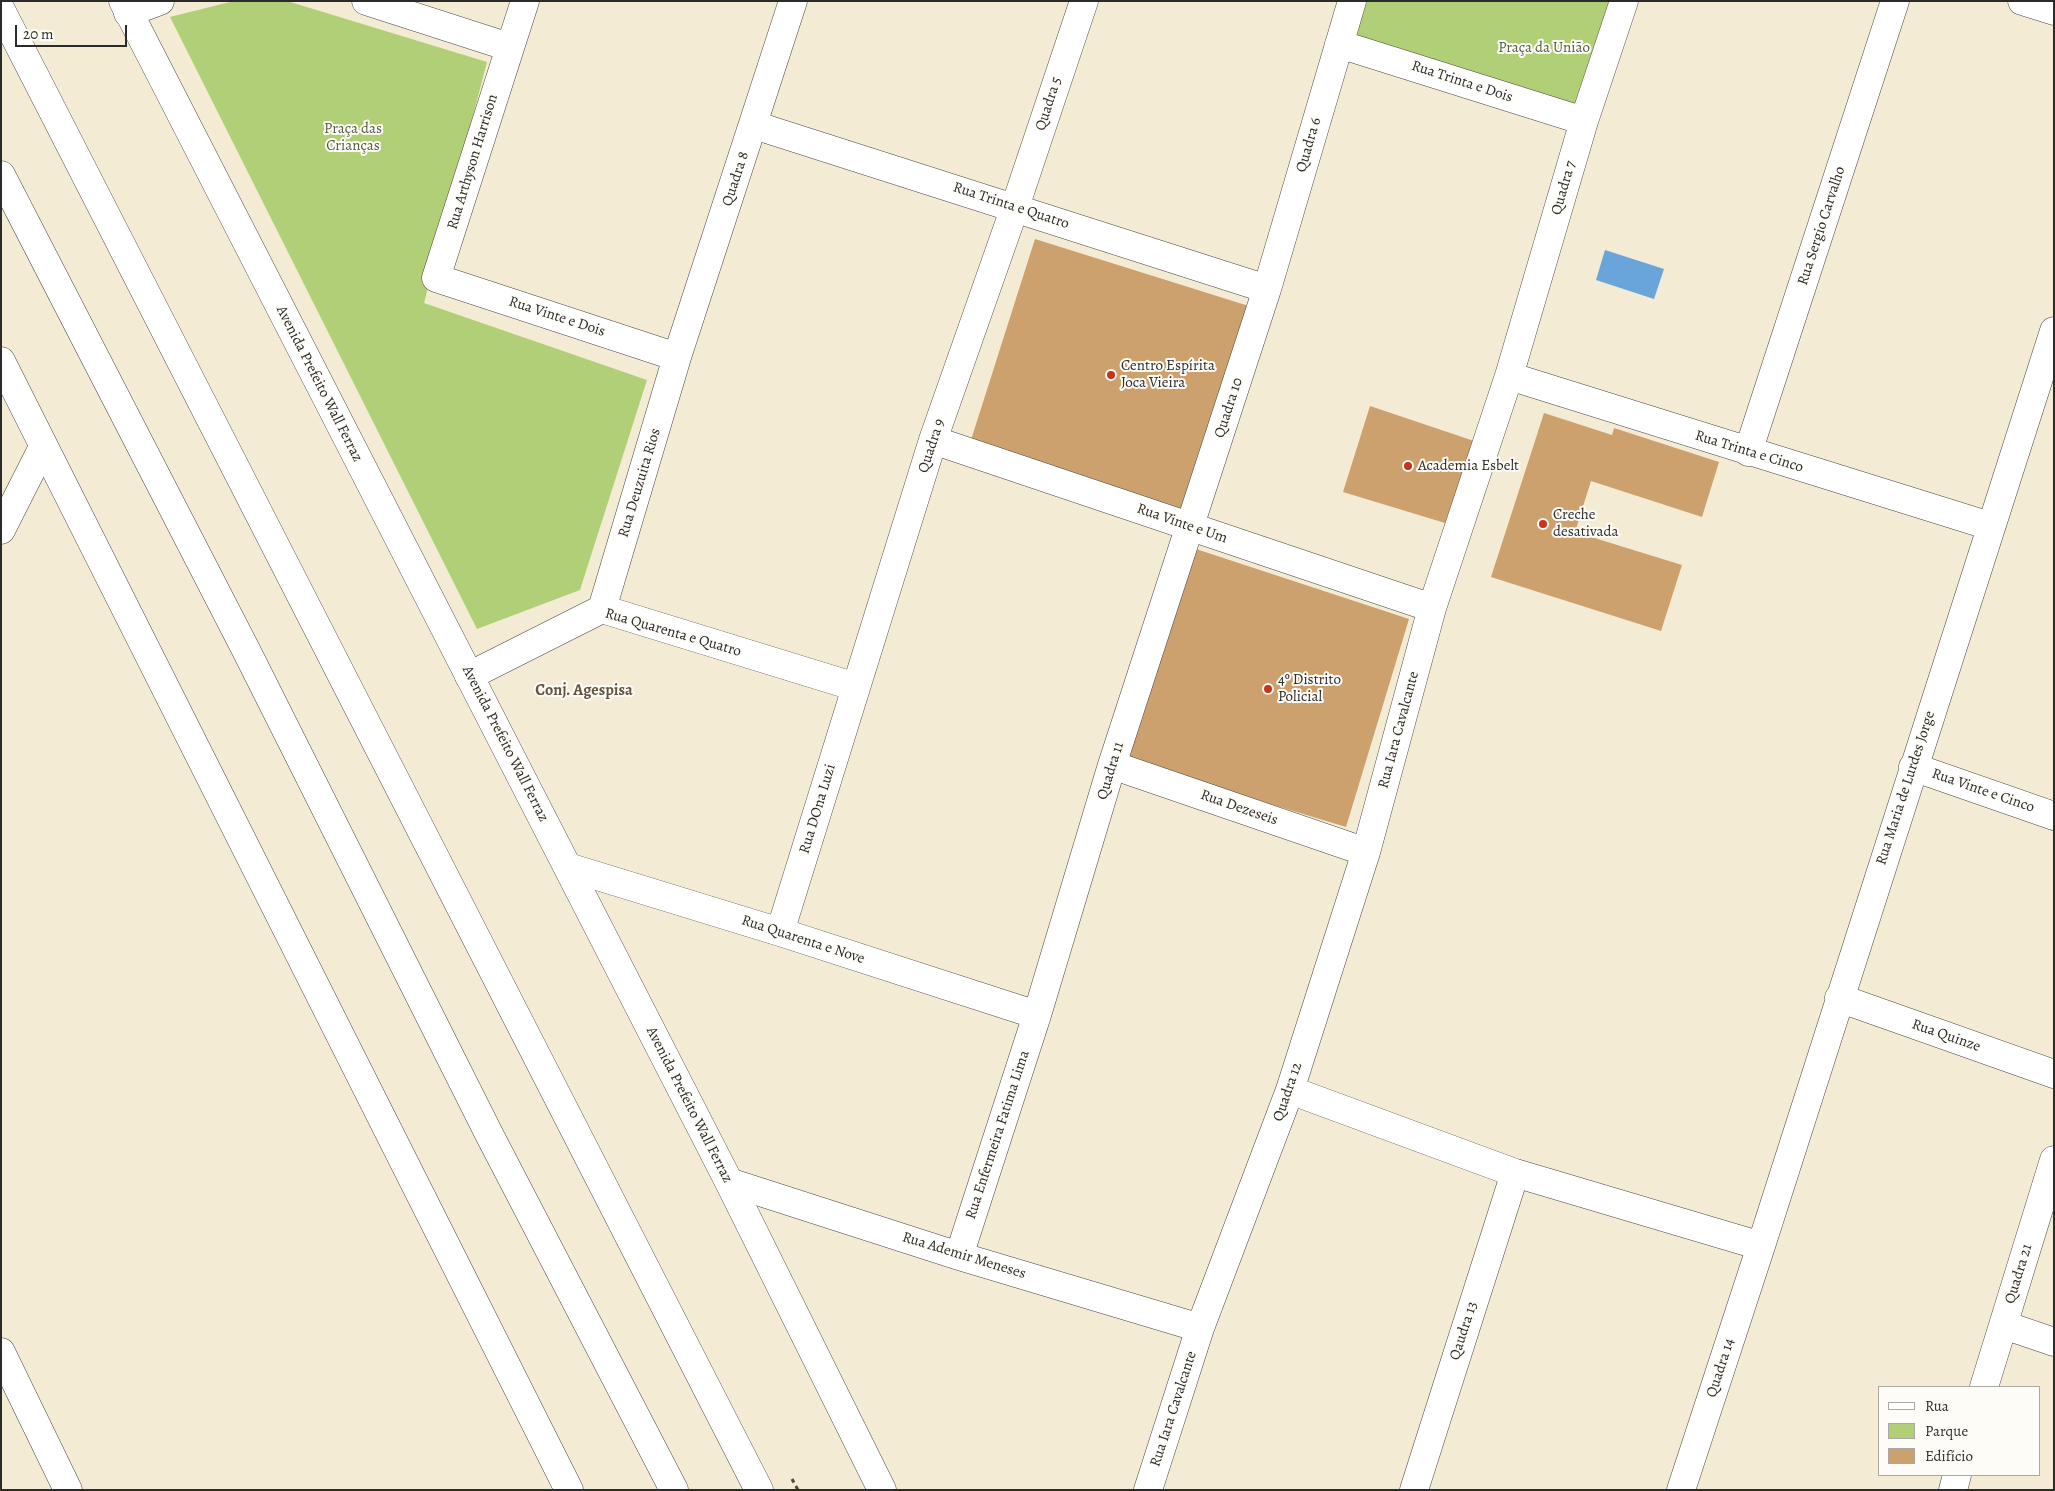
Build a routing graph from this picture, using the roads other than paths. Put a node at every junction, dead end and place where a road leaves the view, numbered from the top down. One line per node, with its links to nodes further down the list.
1 (160, 1): 10 (main road)
2 (366, 1): 14 (main road)
3 (525, 1): 14 (main road, Rua Arthyson Harrison)
4 (793, 1): 16 (main road, Quadra 8)
5 (1084, 1): 18 (main road, Quadra 5)
6 (1352, 1): 13 (main road, Quadra 6)
7 (1624, 1): 15 (main road, Quadra 7)
8 (1895, 1): 27 (main road, Rua Sergio Carvalho)
9 (2022, 1): 12 (main road)
10 (126, 7): 33 (main road, Avenida Prefeito Wall Ferraz)
11 (1, 10): 59 (main road)
12 (2054, 11)
13 (1339, 44): 15 (main road, Rua Trinta e Dois); 20 (main road, Quadra 6)
14 (509, 47): 19 (main road, Rua Arthyson Harrison)
15 (1584, 121): 24 (main road, Quadra 7)
16 (754, 125): 18 (main road, Rua Trinta e Quatro); 22 (main road, Quadra 8)
17 (1, 175): 58 (main road)
18 (1015, 207): 20 (main road, Rua Trinta e Quatro); 25 (main road, Quadra 9)
19 (436, 278): 22 (main road, Rua Vinte e Dois)
20 (1267, 289): 29 (main road, Quadra 10)
21 (2054, 331): 28 (main road, Rua Maria de Lurdes Jorge)
22 (677, 356): 32 (main road, Rua Deuzuita Rios)
23 (1, 361): 26 (main road)
24 (1509, 376): 27 (main road, Rua Trinta e Cinco); 31 (main road)
25 (933, 440): 29 (main road, Rua Vinte e Um); 34 (main road, Quadra 9)
26 (44, 447): 30 (main road); 57 (main road)
27 (1748, 452): 28 (main road, Rua Trinta e Cinco)
28 (1990, 526): 36 (main road, Rua Maria de Lurdes Jorge)
29 (1191, 528): 31 (main road, Rua Vinte e Um); 35 (main road, Quadra 11)
30 (1, 530)
31 (1432, 608): 38 (main road, Rua Iara Cavalcante)
32 (602, 610): 33 (main road, Rua Quarenta e Quatro); 34 (main road, Rua Quarenta e Quatro)
33 (469, 676): 39 (main road, Avenida Prefeito Wall Ferraz)
34 (856, 687): 40 (main road, Rua DOna Luzi)
35 (1112, 765): 38 (main road, Rua Dezeseis); 42 (main road, Quadra 11)
36 (1913, 767): 37 (main road, Rua Vinte e Cinco); 41 (main road, Rua Maria de Lurdes Jorge)
37 (2054, 816)
38 (1366, 852): 44 (main road, Quadra 12)
39 (568, 867): 40 (main road, Rua Quarenta e Nove); 47 (main road, Avenida Prefeito Wall Ferraz)
40 (780, 932): 42 (main road, Rua Quarenta e Nove)
41 (1839, 998): 43 (main road, Rua Quinze); 48 (main road, Rua Maria de Lurdes Jorge)
42 (1036, 1015): 49 (main road, Rua Enfermeira Fatima Lima)
43 (2054, 1074)
44 (1290, 1090): 46 (main road); 51 (main road, Quadra 12)
45 (2054, 1160): 50 (main road, Quadra 21)
46 (1516, 1173): 48 (main road); 62 (main road, Qaudra 13)
47 (729, 1182): 49 (main road, Rua Ademir Meneses); 60 (main road, Avenida Prefeito Wall Ferraz)
48 (1761, 1246): 63 (main road, Quadra 14)
49 (959, 1256): 51 (main road, Rua Ademir Meneses)
50 (2004, 1325): 52 (main road); 54 (main road, Quadra 21)
51 (1200, 1328): 61 (main road, Rua Iara Cavalcante)
52 (2054, 1342)
53 (1, 1352): 56 (main road)
54 (1984, 1386)
55 (1957, 1476): 64 (main road)
56 (68, 1490)
57 (569, 1490)
58 (674, 1490)
59 (759, 1490)
60 (882, 1490)
61 (1148, 1490)
62 (1414, 1490)
63 (1681, 1490)
64 (1953, 1490)

